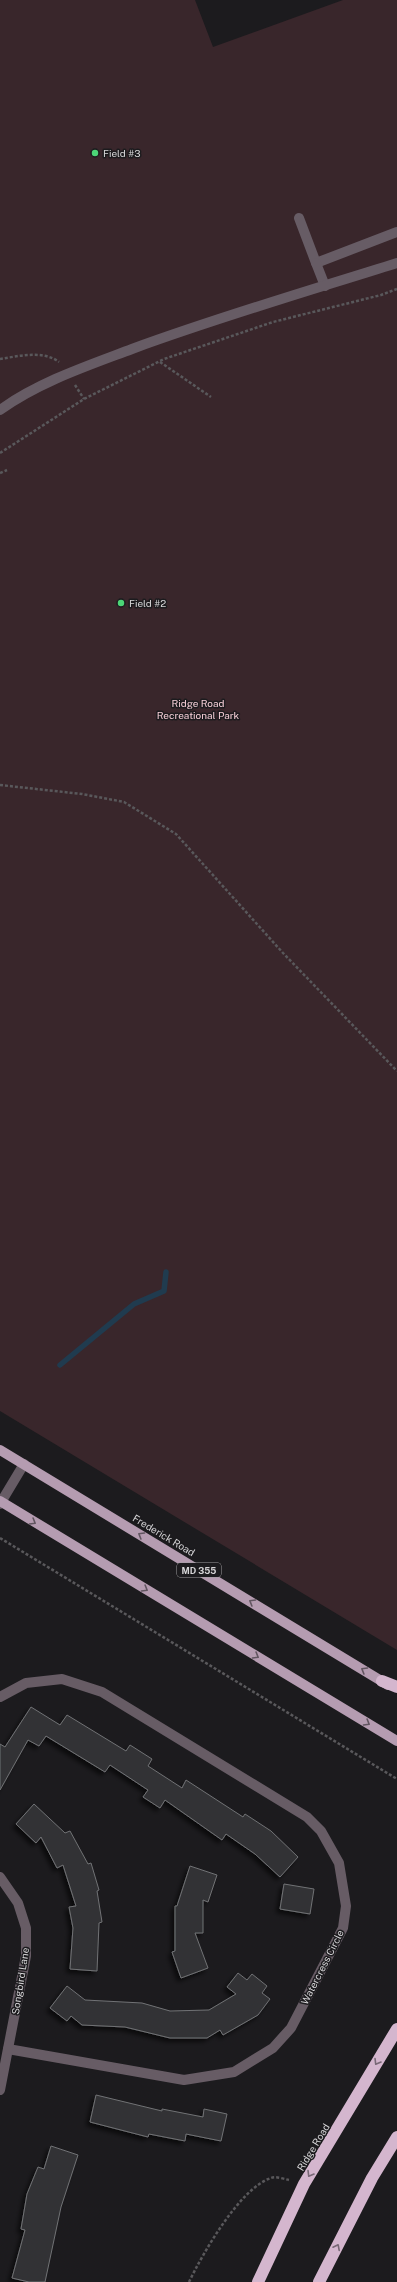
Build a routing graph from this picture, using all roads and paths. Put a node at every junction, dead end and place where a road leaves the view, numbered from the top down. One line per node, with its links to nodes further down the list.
1 (298, 218): 3 (street)
2 (397, 232): 3 (street)
3 (316, 263): 5 (street)
4 (397, 263): 5 (street)
5 (325, 286): 13 (street)
6 (397, 289): 9 (path)
7 (0, 359): 8 (path)
8 (60, 362)
9 (159, 362): 11 (path); 12 (path)
10 (75, 385): 12 (path)
11 (211, 397)
12 (84, 399): 14 (path)
13 (0, 410)
14 (0, 453)
15 (7, 470): 16 (path)
16 (0, 473)
17 (0, 785): 18 (path)
18 (397, 1071)
19 (0, 1450): 20 (main road, Frederick Road / MD 355)
20 (24, 1464): 21 (street); 23 (main road, Frederick Road / MD 355, one-way to 20)
21 (0, 1503): 26 (main road, one-way to 26)
22 (0, 1538): 27 (path)
23 (382, 1681): 24 (highway)
24 (397, 1689)
25 (0, 1696): 30 (street, Watercress Circle)
26 (397, 1741)
27 (397, 1779)
28 (0, 1877): 30 (street, Songbird Lane)
29 (397, 2029): 33 (highway, Ridge Road, one-way to 33)
30 (8, 2049): 31 (street, Songbird Lane)
31 (0, 2090)
32 (397, 2137): 36 (highway, one-way to 32)
33 (304, 2184): 34 (path); 35 (highway, Ridge Road)
34 (189, 2282)
35 (258, 2282)
36 (319, 2282)

